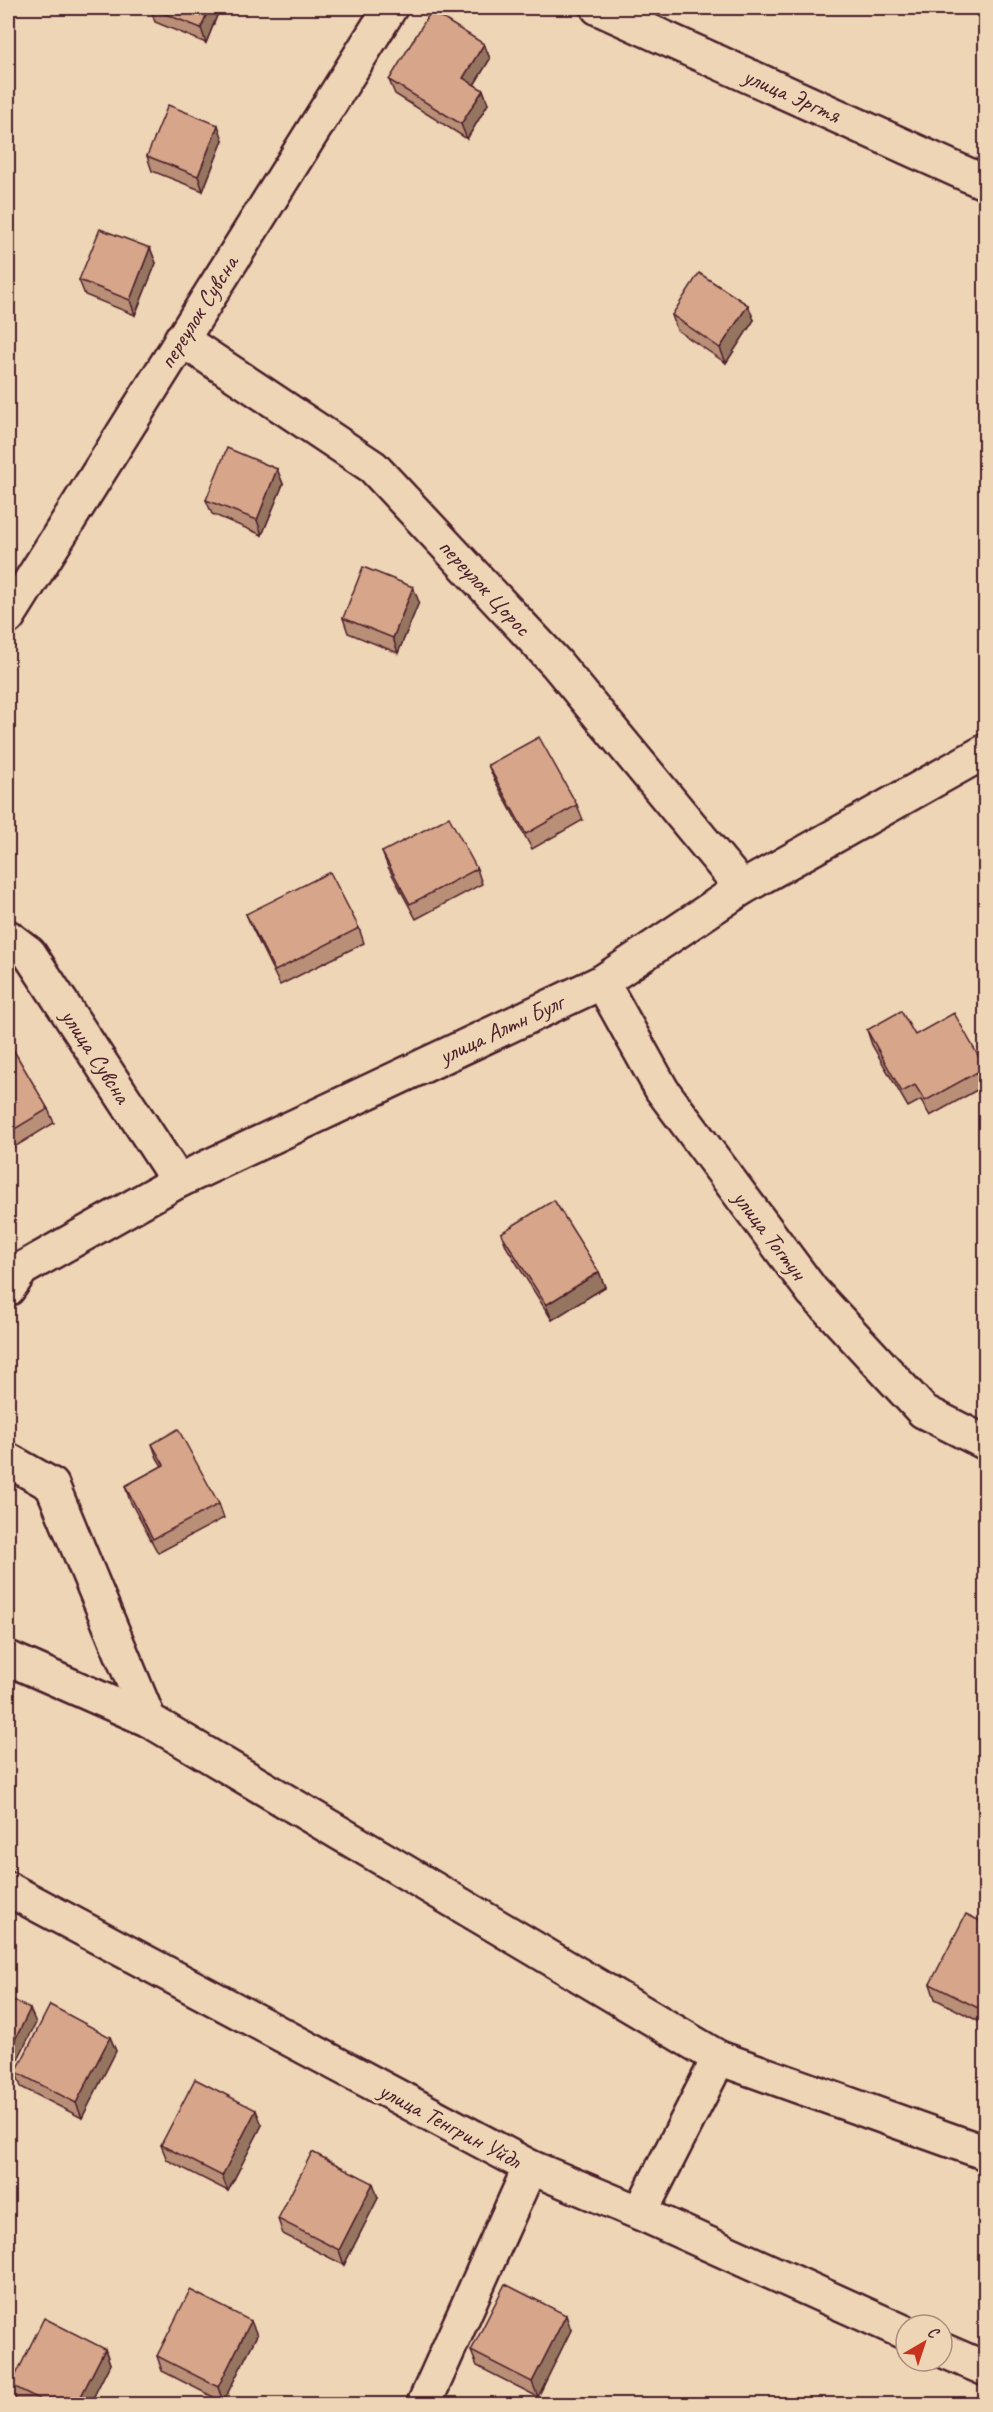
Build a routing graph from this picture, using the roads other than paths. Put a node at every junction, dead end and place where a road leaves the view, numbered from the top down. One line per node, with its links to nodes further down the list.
1 (390, 8): 4 (street, переулок Сувсна)
2 (598, 8): 3 (street, улица Эргтя)
3 (986, 183)
4 (181, 339): 5 (street, переулок Сувсна); 7 (street, переулок Цорос)
5 (8, 617)
6 (986, 751): 7 (street, улица Алтн Булг)
7 (742, 888): 9 (street, улица Алтн Булг)
8 (8, 937): 10 (street, улица Сувсна)
9 (602, 982): 10 (street, улица Алтн Булг); 12 (street, улица Тогтун)
10 (178, 1181): 11 (street, улица Алтн Булг)
11 (8, 1289)
12 (986, 1443)
13 (8, 1460): 15 (street)
14 (8, 1659): 15 (street)
15 (149, 1720): 17 (street)
16 (8, 1889): 19 (street, улица Тенгрин Уйдл)
17 (719, 2058): 18 (street); 20 (street)
18 (986, 2153)
19 (530, 2167): 20 (street, улица Тенгрин Уйдл); 24 (street)
20 (640, 2213): 21 (street, улица Тенгрин Уйдл)
21 (894, 2328)
22 (954, 2355): 23 (street)
23 (986, 2369)
24 (424, 2404)

